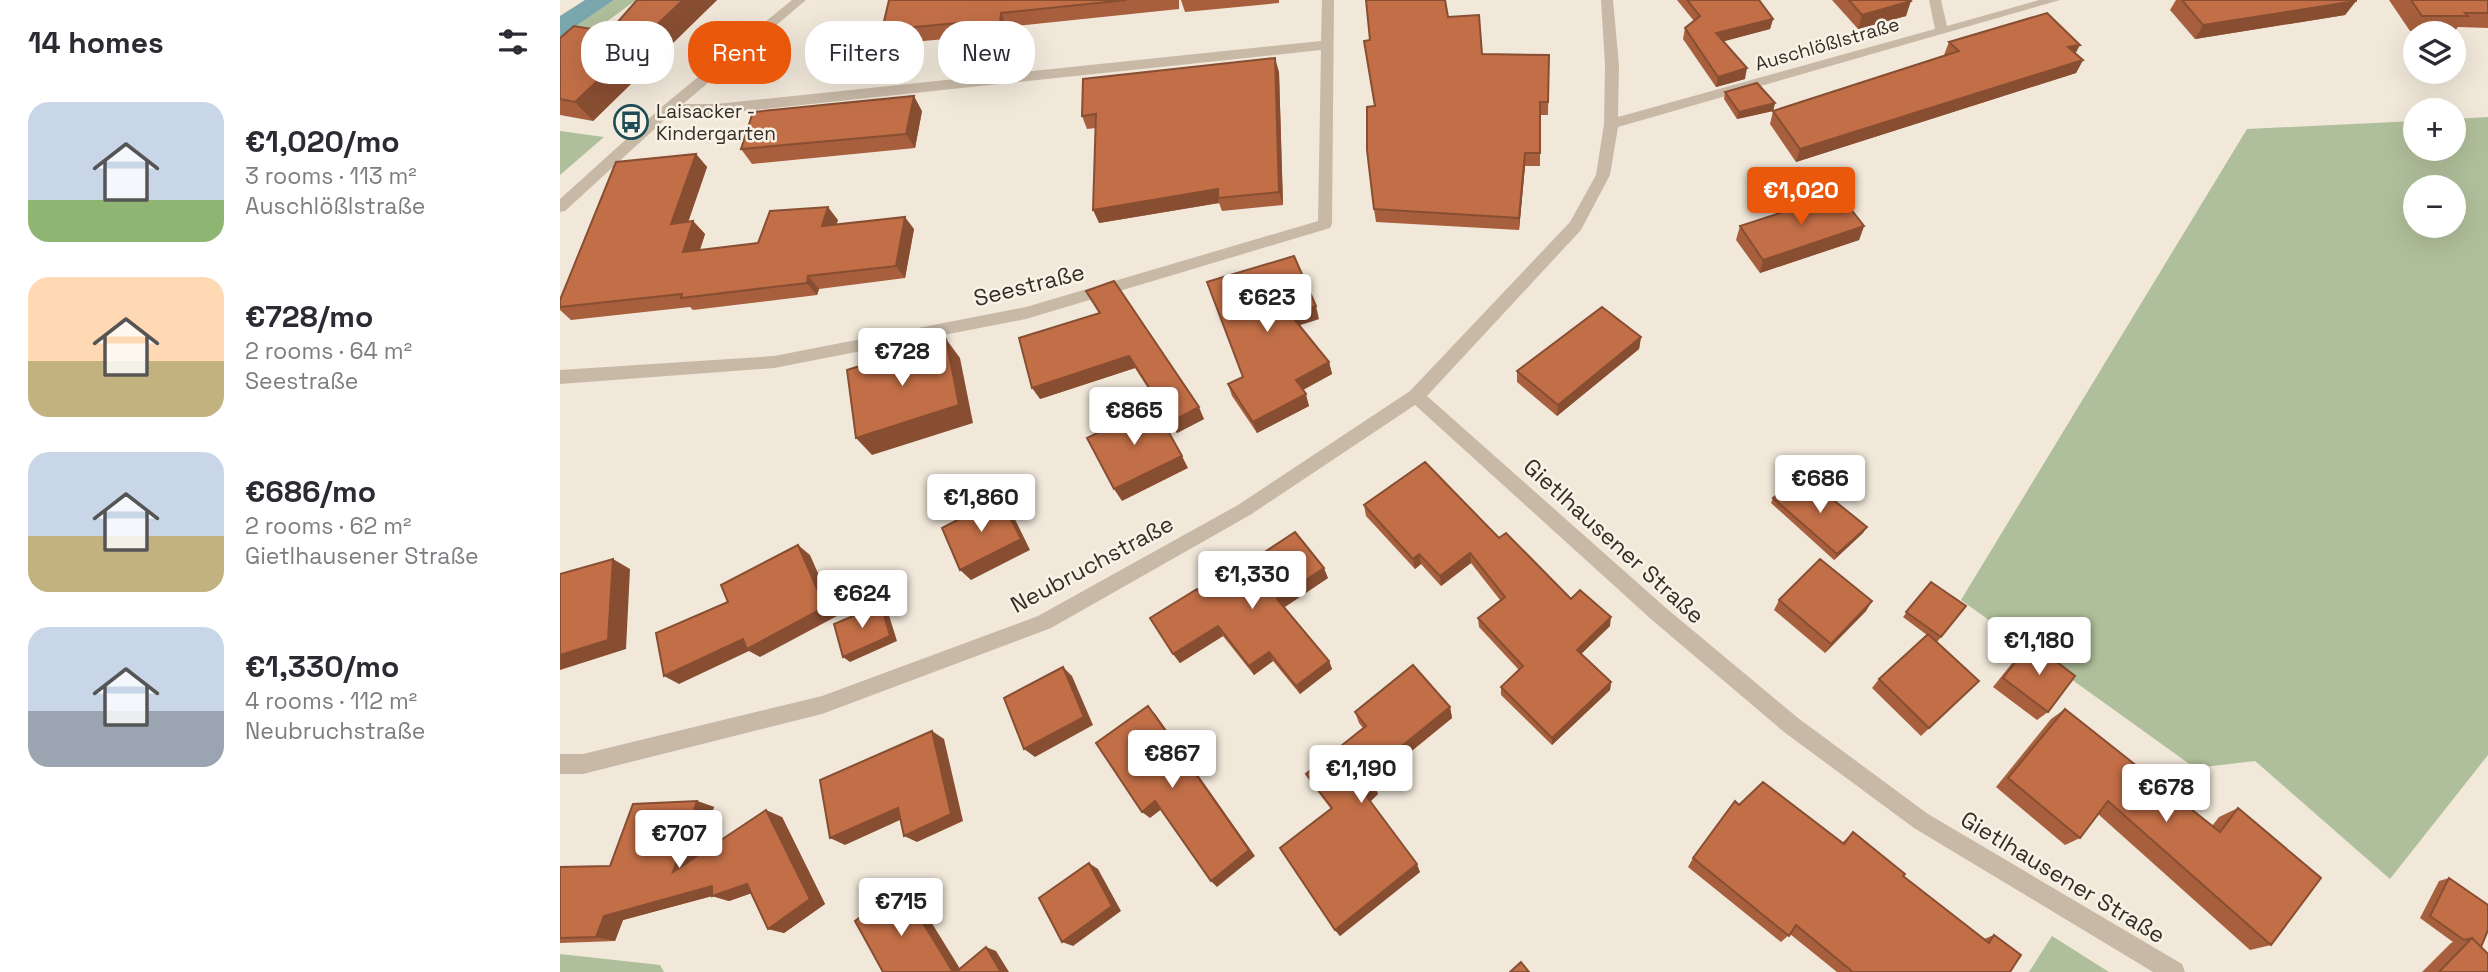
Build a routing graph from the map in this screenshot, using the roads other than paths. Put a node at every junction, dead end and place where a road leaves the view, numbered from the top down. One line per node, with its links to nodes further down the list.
1 (800, 0): 8 (street)
2 (1328, 0): 7 (street, Seestraße)
3 (1607, 0): 9 (street)
4 (1935, 0): 6 (street)
5 (2054, 0): 6 (street, Auschlößlstraße)
6 (1942, 31): 9 (street, Auschlößlstraße)
7 (1327, 45): 8 (street); 11 (street, Seestraße)
8 (670, 108): 10 (street)
9 (1611, 124): 12 (street)
10 (560, 207)
11 (560, 377)
12 (1416, 396): 13 (street, Neubruchstraße); 14 (street, Gietlhausener Straße)
13 (560, 764)
14 (2174, 972)

